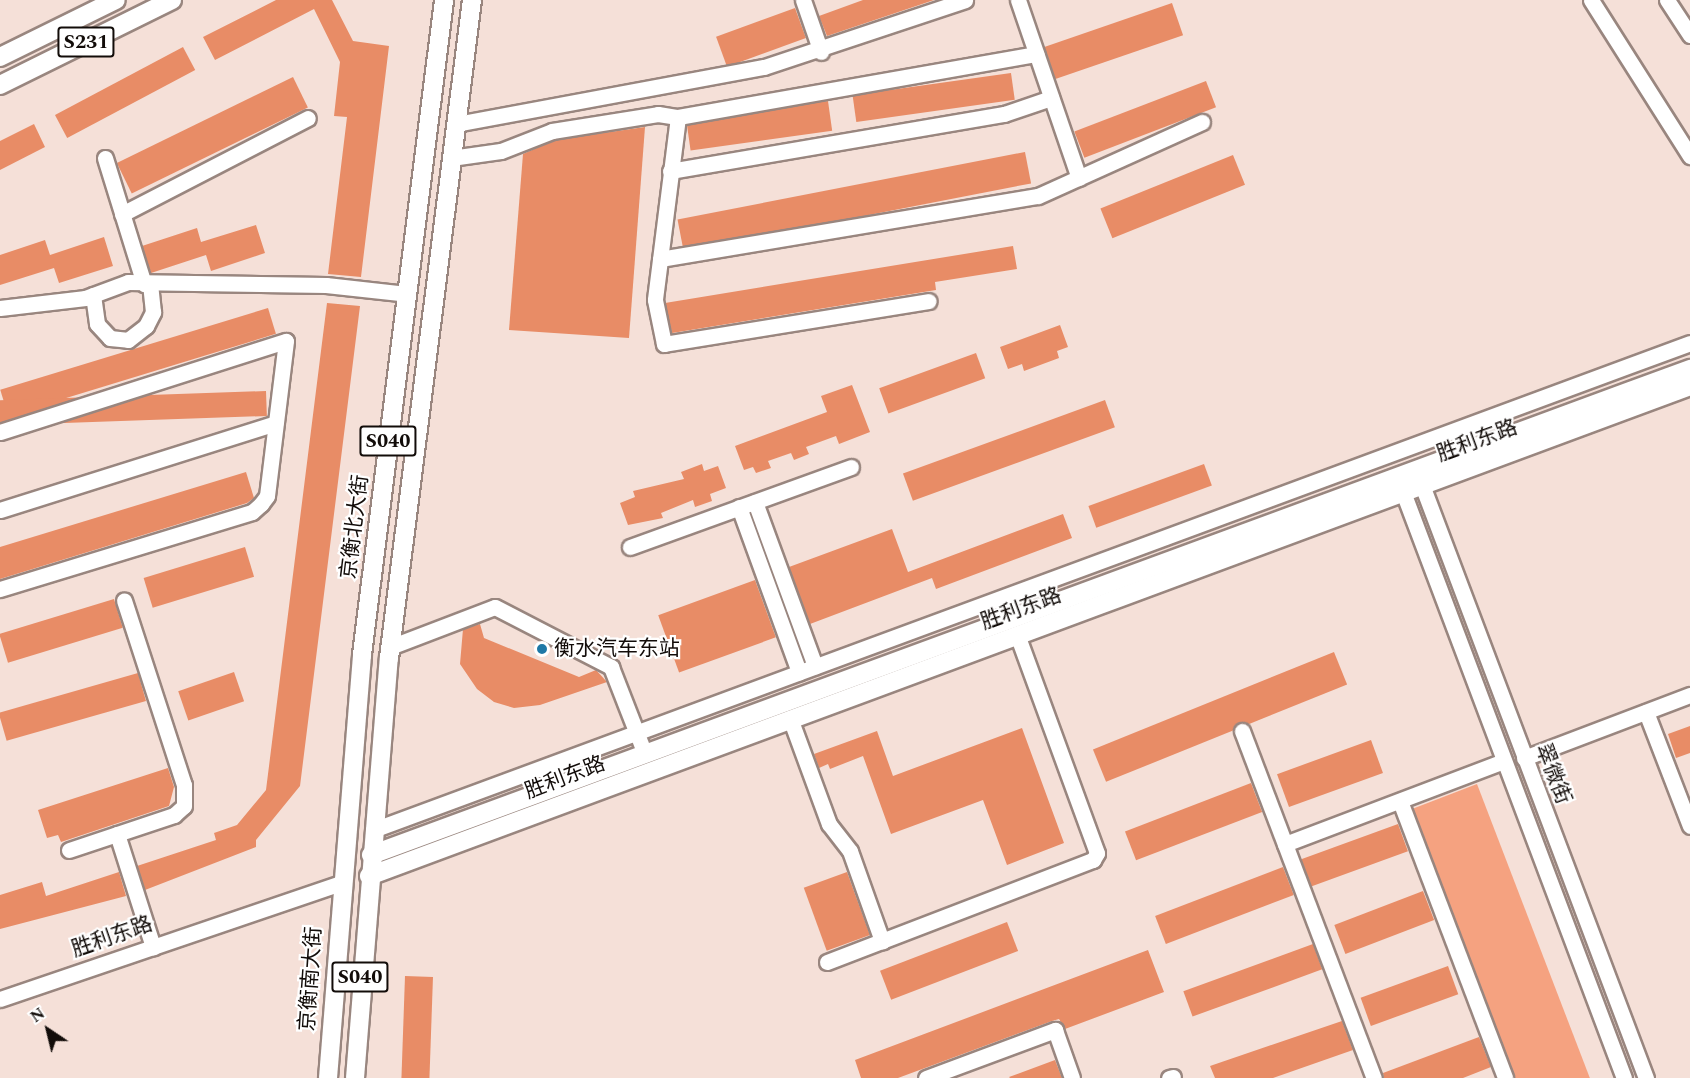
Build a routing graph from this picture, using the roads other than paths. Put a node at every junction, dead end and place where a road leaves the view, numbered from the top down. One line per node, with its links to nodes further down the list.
1 (116, 0): 13 (main road, S231)
2 (172, 0): 14 (main road, S231)
3 (444, 0): 28 (main road, 京衡北大街 / S040)
4 (472, 0): 19 (main road, S040)
5 (803, 0): 11 (street)
6 (965, 0): 11 (street)
7 (1018, 0): 12 (street)
8 (1591, 0): 20 (street)
9 (1667, 0): 10 (street)
10 (1690, 35)
11 (821, 52): 19 (street)
12 (1036, 54): 15 (street); 16 (street)
13 (0, 57)
14 (0, 85)
15 (1052, 99): 23 (street); 24 (street)
16 (678, 117): 22 (street); 23 (street)
17 (308, 118): 25 (street)
18 (1202, 122): 24 (street)
19 (456, 124): 22 (main road, S040)
20 (1690, 156)
21 (105, 158): 25 (street)
22 (451, 158): 47 (main road, S040)
23 (670, 171): 26 (street)
24 (1078, 178): 26 (street)
25 (122, 214): 27 (street)
26 (660, 259): 30 (street)
27 (147, 284): 28 (street); 29 (street); 29 (street)
28 (407, 294): 66 (main road, 京衡北大街 / S040)
29 (93, 295): 31 (street)
30 (929, 301)
31 (0, 308)
32 (1690, 343): 48 (street)
33 (1690, 369): 55 (main road, 胜利东路)
34 (1690, 386): 38 (main road, 胜利东路)
35 (276, 423): 36 (street); 42 (street); 44 (street)
36 (0, 432)
37 (852, 467): 40 (street)
38 (1422, 485): 39 (main road, 胜利东路); 56 (street, 翠微街)
39 (1403, 492): 46 (main road, 胜利东路); 57 (street, 翠微街)
40 (755, 502): 41 (street); 48 (street)
41 (739, 507): 43 (street); 49 (street)
42 (0, 510)
43 (630, 547)
44 (0, 589)
45 (124, 600): 61 (street)
46 (1017, 634): 52 (main road, 胜利东路); 67 (street)
47 (390, 647): 54 (street); 60 (main road, S040)
48 (815, 666): 49 (street)
49 (799, 672): 54 (street)
50 (1690, 695): 51 (street)
51 (1647, 712): 56 (street); 59 (street)
52 (790, 718): 65 (main road, 胜利东路); 67 (street)
53 (1242, 731): 62 (street)
54 (636, 732): 55 (street); 60 (street)
55 (645, 754): 64 (main road, 胜利东路)
56 (1524, 758): 78 (street, 翠微街)
57 (1504, 761): 58 (street); 77 (street, 翠微街)
58 (1400, 801): 62 (street); 76 (street)
59 (1690, 826)
60 (373, 830): 64 (main road, S040)
61 (117, 834): 63 (street); 68 (street)
62 (1285, 844): 75 (street)
63 (69, 850)
64 (371, 855): 65 (main road, S040)
65 (369, 876): 72 (main road, S040)
66 (341, 883): 68 (street, 胜利东路); 71 (main road, 京衡南大街 / S040)
67 (882, 941): 69 (street)
68 (153, 947): 70 (street, 胜利东路)
69 (827, 962)
70 (0, 999)
71 (327, 1078)
72 (355, 1078)
73 (926, 1078): 74 (street)
74 (1072, 1078)
75 (1374, 1078)
76 (1505, 1078)
77 (1624, 1078)
78 (1646, 1078)

